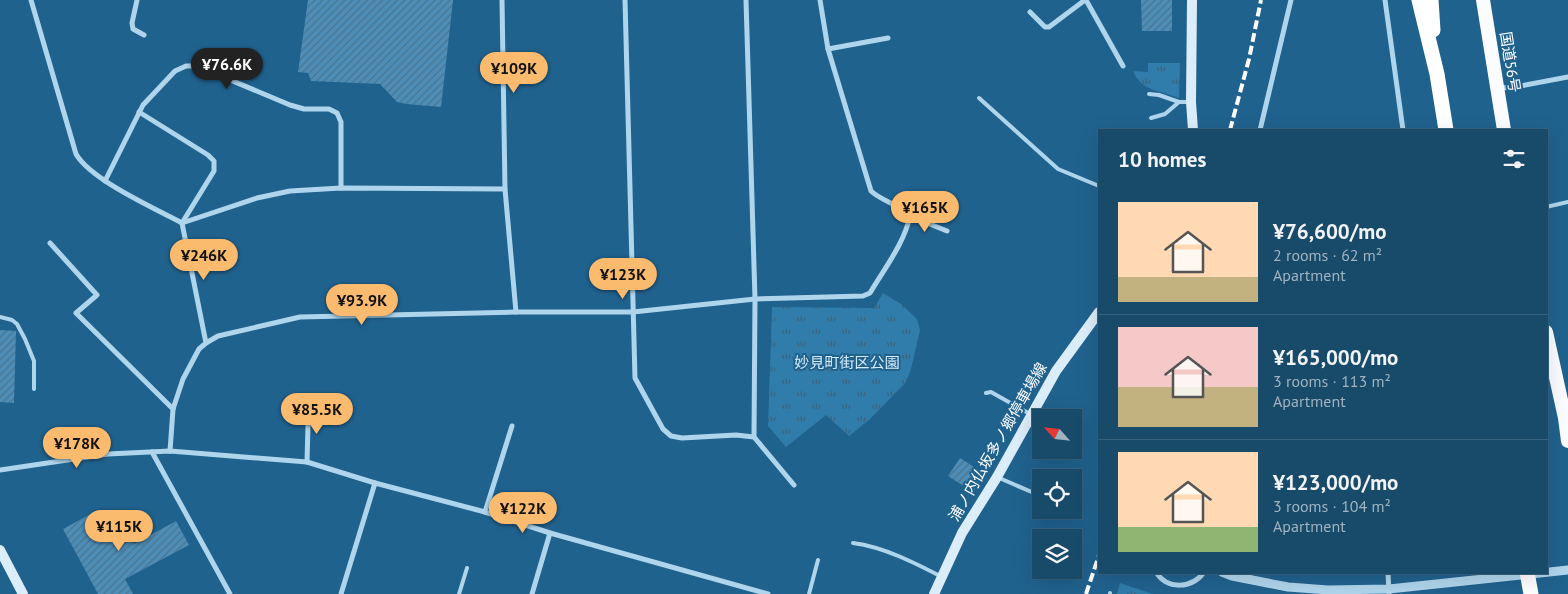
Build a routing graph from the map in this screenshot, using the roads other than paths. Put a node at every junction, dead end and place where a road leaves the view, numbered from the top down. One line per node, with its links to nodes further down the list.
1 (31, 0): 33 (street)
2 (138, 0): 15 (street)
3 (502, 0): 36 (street)
4 (624, 0): 45 (street)
5 (746, 0): 43 (street)
6 (820, 0): 17 (street)
7 (1086, 0): 14 (street); 18 (street)
8 (1192, 0): 25 (main road)
9 (1291, 0): 29 (street)
10 (1385, 0): 30 (street)
11 (1419, 0): 19 (highway)
12 (1431, 0): 19 (highway)
13 (1483, 0): 21 (highway, 国道56号)
14 (1030, 12)
15 (144, 35)
16 (888, 38): 17 (street)
17 (828, 49): 39 (street)
18 (1122, 66)
19 (1436, 74): 31 (highway)
20 (1568, 77): 21 (street)
21 (1498, 88): 32 (highway, 国道56号)
22 (1149, 94): 24 (lane)
23 (979, 98): 34 (lane)
24 (1179, 102): 25 (lane); 27 (lane)
25 (1191, 102): 28 (main road)
26 (139, 112): 33 (street); 35 (street); 40 (street)
27 (1151, 118)
28 (1194, 129)
29 (1260, 129)
30 (1403, 129)
31 (1446, 129)
32 (1504, 129)
33 (105, 181): 40 (street)
34 (1098, 186)
35 (341, 188): 36 (street); 40 (street)
36 (505, 188): 44 (street)
37 (1568, 202): 38 (lane)
38 (1548, 207)
39 (910, 216): 41 (street); 43 (street)
40 (182, 223): 49 (street)
41 (947, 231)
42 (50, 243): 53 (street)
43 (756, 299): 45 (street); 58 (street)
44 (516, 312): 45 (street); 49 (street)
45 (633, 312): 58 (street)
46 (1098, 313): 54 (main road, 浦ノ内仏坂多ノ郷停車場線)
47 (0, 317): 50 (lane)
48 (1548, 340): 56 (highway)
49 (206, 342): 53 (street)
50 (34, 389)
51 (986, 393): 55 (lane)
52 (329, 408): 62 (street)
53 (173, 409): 60 (street)
54 (1035, 409)
55 (1032, 415): 64 (main road, 浦ノ内仏坂多ノ郷停車場線)
56 (1567, 417): 59 (highway)
57 (512, 426): 68 (street)
58 (754, 437): 66 (street)
59 (1568, 440)
60 (170, 451): 61 (street); 62 (street)
61 (152, 452): 63 (street); 86 (street)
62 (307, 462): 65 (street)
63 (0, 470)
64 (997, 477): 67 (lane); 82 (main road, 浦ノ内仏坂多ノ郷停車場線)
65 (375, 483): 68 (street); 87 (street)
66 (794, 485)
67 (1032, 492)
68 (485, 512): 69 (street)
69 (550, 532): 89 (street); 90 (street)
70 (853, 543): 82 (lane)
71 (0, 550): 85 (main road)
72 (818, 560): 91 (lane)
73 (467, 568): 88 (lane)
74 (1568, 570): 75 (street)
75 (1548, 572)
76 (1158, 574): 77 (street)
77 (1202, 574)
78 (1227, 574): 83 (street)
79 (1388, 574): 84 (street)
80 (1527, 574): 93 (highway, bridge)
81 (1535, 574): 84 (street)
82 (942, 577): 92 (main road, 浦ノ内仏坂多ノ郷停車場線)
83 (1288, 591): 84 (street)
84 (1389, 592)
85 (23, 594)
86 (230, 594)
87 (341, 594)
88 (460, 594)
89 (532, 594)
90 (768, 594)
91 (809, 594)
92 (934, 594)
93 (1531, 594)

